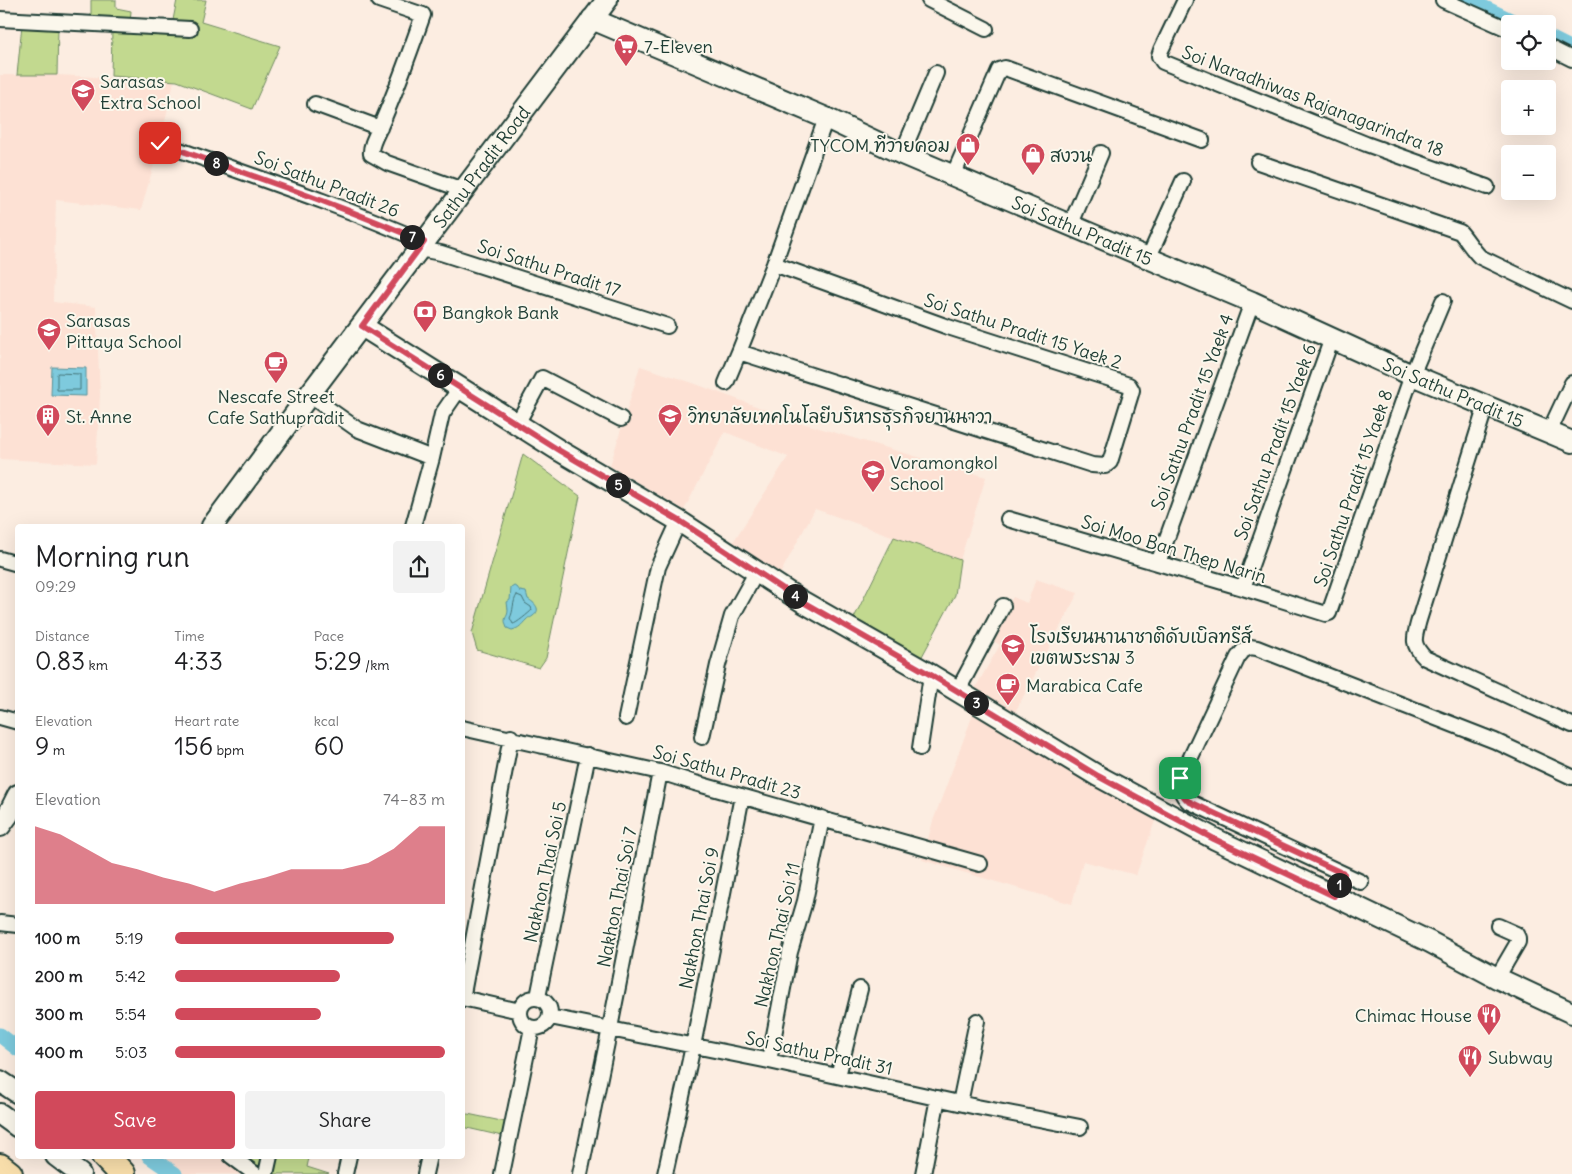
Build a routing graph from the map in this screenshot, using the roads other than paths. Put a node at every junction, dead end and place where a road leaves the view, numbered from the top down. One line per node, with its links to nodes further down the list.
1 (379, 0): 16 (street)
2 (607, 0): 7 (street, Sathu Pradit Road)
3 (928, 0): 10 (street)
4 (1185, 0): 24 (street, Soi Naradhiwas Rajanagarindra 18)
5 (1443, 0): 8 (street)
6 (0, 19): 9 (street)
7 (592, 20): 15 (street, Soi Sathu Pradit 15); 25 (street, Sathu Pradit Road)
8 (1501, 26)
9 (190, 29)
10 (986, 29)
11 (1556, 51): 12 (street)
12 (1572, 59)
13 (936, 73): 20 (street)
14 (315, 104): 16 (street)
15 (826, 118): 20 (street, Soi Sathu Pradit 15); 29 (street)
16 (380, 128): 25 (street)
17 (1202, 140): 22 (street)
18 (160, 143): 27 (street, Soi Sathu Pradit 26)
19 (1101, 153): 26 (street)
20 (902, 154): 22 (street, Soi Sathu Pradit 15)
21 (1258, 162): 31 (street)
22 (953, 176): 26 (street, Soi Sathu Pradit 15)
23 (1183, 181): 28 (street)
24 (1487, 187)
25 (463, 190): 27 (street, Sathu Pradit Road)
26 (1070, 226): 28 (street, Soi Sathu Pradit 15)
27 (422, 246): 33 (street, Sathu Pradit Road); 34 (street, Soi Sathu Pradit 17)
28 (1148, 259): 32 (street, Soi Sathu Pradit 15)
29 (774, 264): 36 (street); 36 (street, Soi Sathu Pradit 15 Yaek 2)
30 (1443, 301): 37 (street, Soi Sathu Pradit 15 Yaek 8)
31 (1572, 301)
32 (1252, 302): 35 (street, Soi Sathu Pradit 15); 54 (street, Soi Sathu Pradit 15 Yaek 4)
33 (362, 326): 40 (street); 41 (street, Sathu Pradit Road)
34 (668, 326)
35 (1332, 338): 37 (street, Soi Sathu Pradit 15); 56 (street, Soi Sathu Pradit 15 Yaek 6)
36 (739, 352): 38 (street)
37 (1412, 375): 42 (street, Soi Sathu Pradit 15); 58 (street, Soi Sathu Pradit 15 Yaek 8)
38 (726, 383)
39 (1572, 383): 45 (street)
40 (460, 388): 44 (street); 47 (street)
41 (309, 395): 47 (street); 50 (street, Sathu Pradit Road)
42 (1486, 405): 45 (street, Soi Sathu Pradit 15); 64 (street)
43 (621, 419): 44 (street)
44 (517, 424): 49 (street)
45 (1549, 432): 46 (street, Soi Sathu Pradit 15)
46 (1572, 442)
47 (432, 458): 51 (street)
48 (1008, 519): 54 (street, Soi Moo Ban Thep Narin)
49 (680, 521): 55 (street); 62 (street)
50 (213, 524)
51 (415, 524)
52 (0, 559): 53 (street)
53 (15, 563)
54 (1158, 564): 56 (street, Soi Moo Ban Thep Narin)
55 (757, 570): 59 (street); 66 (street)
56 (1243, 588): 58 (street, Soi Moo Ban Thep Narin)
57 (1003, 606): 60 (street)
58 (1329, 613)
59 (931, 675): 60 (street); 68 (street)
60 (957, 692): 80 (street)
61 (0, 717): 63 (street)
62 (626, 718)
63 (15, 721)
64 (1572, 725)
65 (465, 729): 67 (street, Soi Sathu Pradit 23)
66 (702, 736)
67 (511, 737): 69 (street, Soi Sathu Pradit 23); 85 (street)
68 (920, 748)
69 (588, 755): 70 (street, Soi Sathu Pradit 23); 87 (street, Nakhon Thai Soi 5)
70 (660, 772): 73 (street, Soi Sathu Pradit 23); 94 (street, Nakhon Thai Soi 7)
71 (1572, 776): 78 (street)
72 (15, 792): 75 (street)
73 (742, 796): 76 (street, Soi Sathu Pradit 23); 95 (street, Nakhon Thai Soi 9)
74 (15, 800): 75 (street)
75 (6, 814)
76 (822, 818): 77 (street, Soi Sathu Pradit 23); 96 (street, Nakhon Thai Soi 11)
77 (980, 864)
78 (1344, 874): 79 (street); 80 (street)
79 (1361, 882)
80 (1334, 896): 84 (street)
81 (0, 923): 82 (street)
82 (15, 925)
83 (1498, 926): 84 (street)
84 (1496, 978): 90 (street)
85 (465, 982)
86 (860, 989): 97 (street)
87 (538, 997): 89 (street); 91 (street)
88 (465, 999): 89 (street)
89 (520, 1011): 93 (street)
90 (1572, 1013)
91 (550, 1017): 93 (street); 94 (street, Soi Sathu Pradit 31)
92 (977, 1021): 101 (street)
93 (532, 1028): 121 (street)
94 (610, 1028): 95 (street, Soi Sathu Pradit 31); 122 (street, Nakhon Thai Soi 7)
95 (692, 1046): 96 (street, Soi Sathu Pradit 31); 123 (street, Nakhon Thai Soi 9)
96 (769, 1061): 97 (street, Soi Sathu Pradit 31)
97 (838, 1076): 100 (street, Soi Sathu Pradit 31)
98 (0, 1081): 99 (street)
99 (15, 1091)
100 (938, 1098): 101 (street, Soi Sathu Pradit 31); 124 (street)
101 (960, 1103): 104 (street, Soi Sathu Pradit 31)
102 (0, 1114): 103 (street)
103 (15, 1125)
104 (1080, 1127)
105 (60, 1159): 114 (street)
106 (108, 1159): 115 (highway)
107 (113, 1159): 116 (street)
108 (235, 1159): 117 (street)
109 (269, 1159): 118 (street)
110 (348, 1159): 119 (street)
111 (428, 1159): 120 (street)
112 (0, 1167): 113 (highway)
113 (9, 1174)
114 (80, 1174)
115 (122, 1174)
116 (135, 1174)
117 (255, 1174)
118 (266, 1174)
119 (345, 1174)
120 (425, 1174)
121 (502, 1174)
122 (580, 1174)
123 (665, 1174)
124 (923, 1174)

